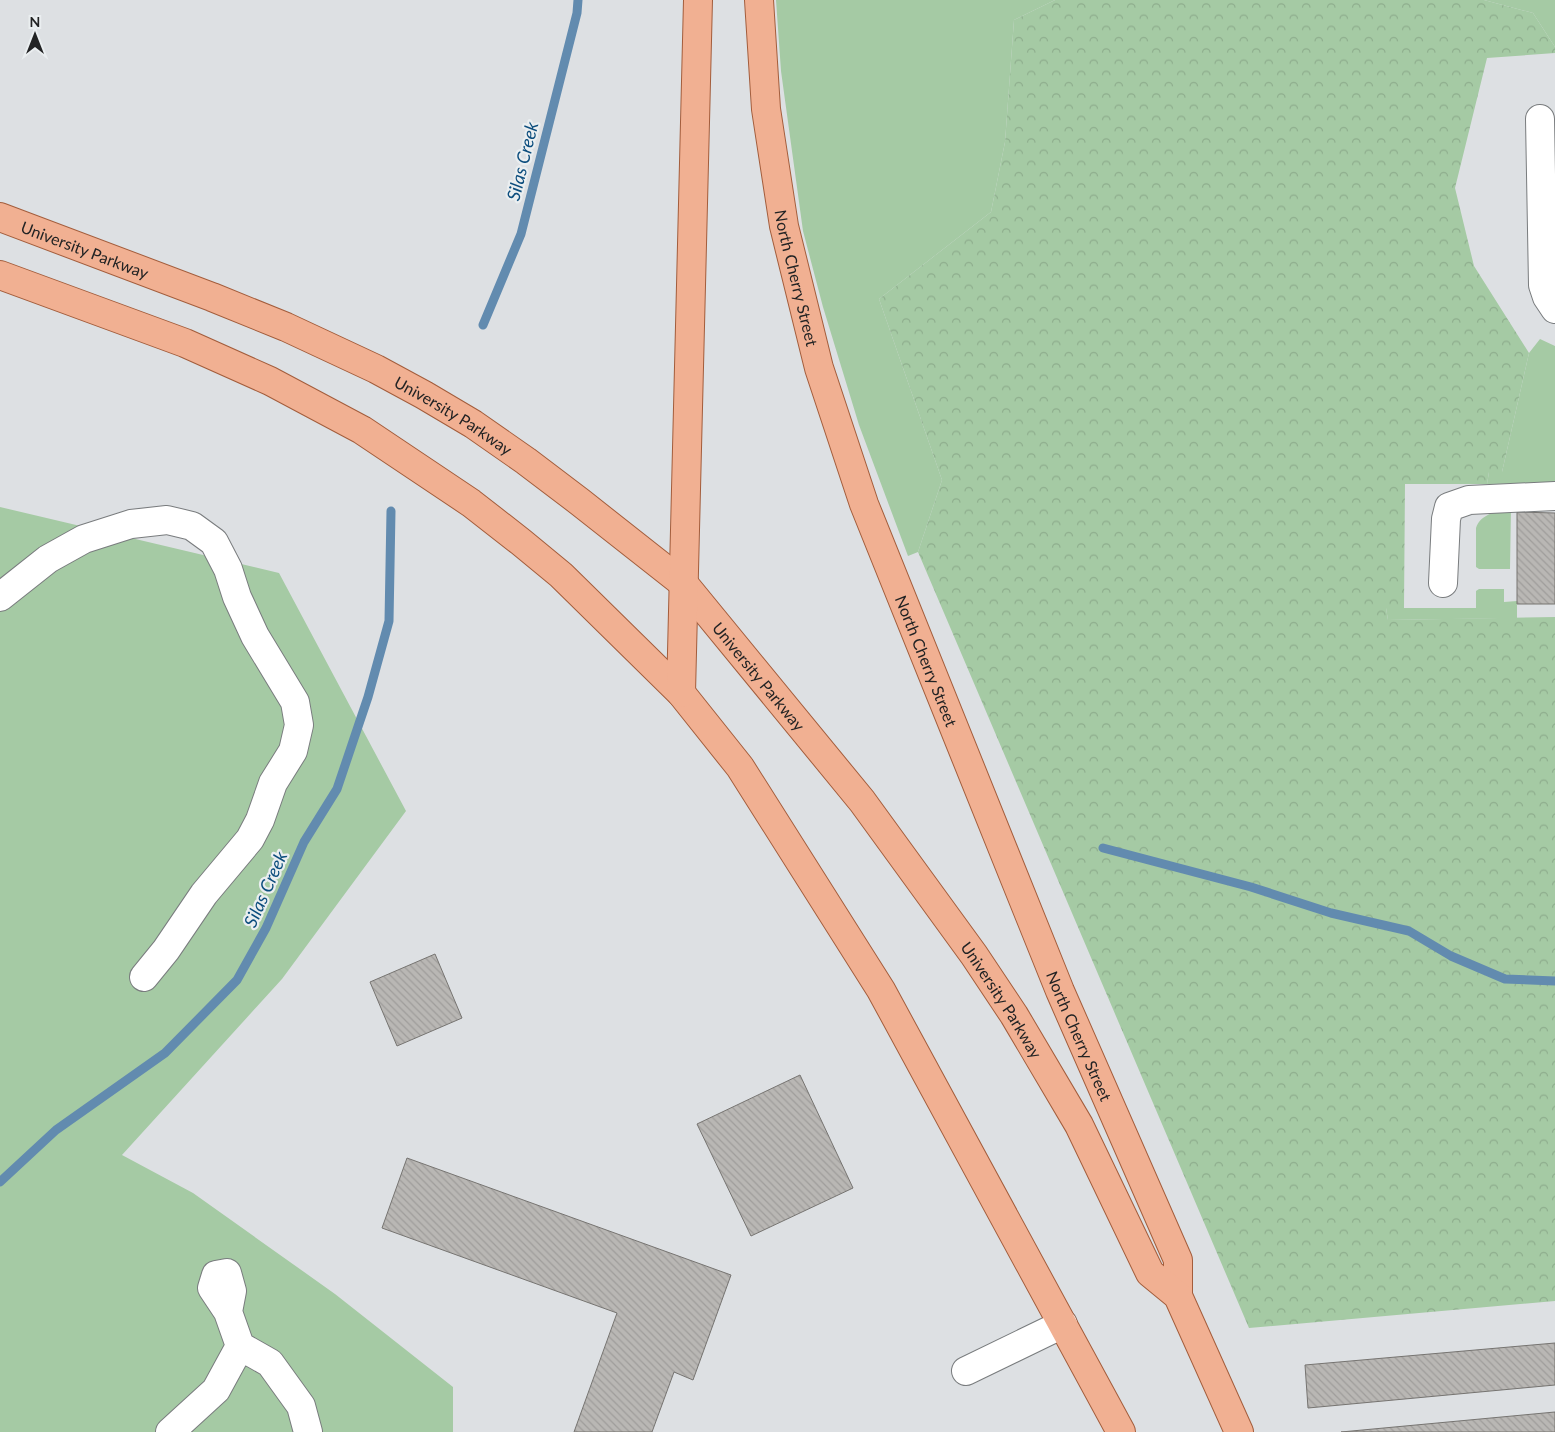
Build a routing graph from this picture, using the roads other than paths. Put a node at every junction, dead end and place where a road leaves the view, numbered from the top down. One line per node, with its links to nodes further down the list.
1 (698, 0): 9 (main road)
2 (759, 0): 13 (main road, North Cherry Street)
3 (1540, 119): 6 (lane)
4 (0, 217): 9 (main road, University Parkway)
5 (0, 275): 11 (main road)
6 (1555, 309)
7 (1555, 496): 8 (lane)
8 (1443, 583)
9 (684, 584): 11 (main road); 13 (main road, University Parkway)
10 (0, 597): 12 (lane)
11 (681, 693): 15 (main road)
12 (144, 977)
13 (1178, 1296): 21 (main road, University Parkway)
14 (228, 1312): 16 (lane)
15 (1063, 1324): 17 (lane); 20 (main road)
16 (240, 1346): 18 (lane); 19 (lane)
17 (966, 1371)
18 (170, 1432)
19 (308, 1432)
20 (1121, 1432)
21 (1239, 1432)

